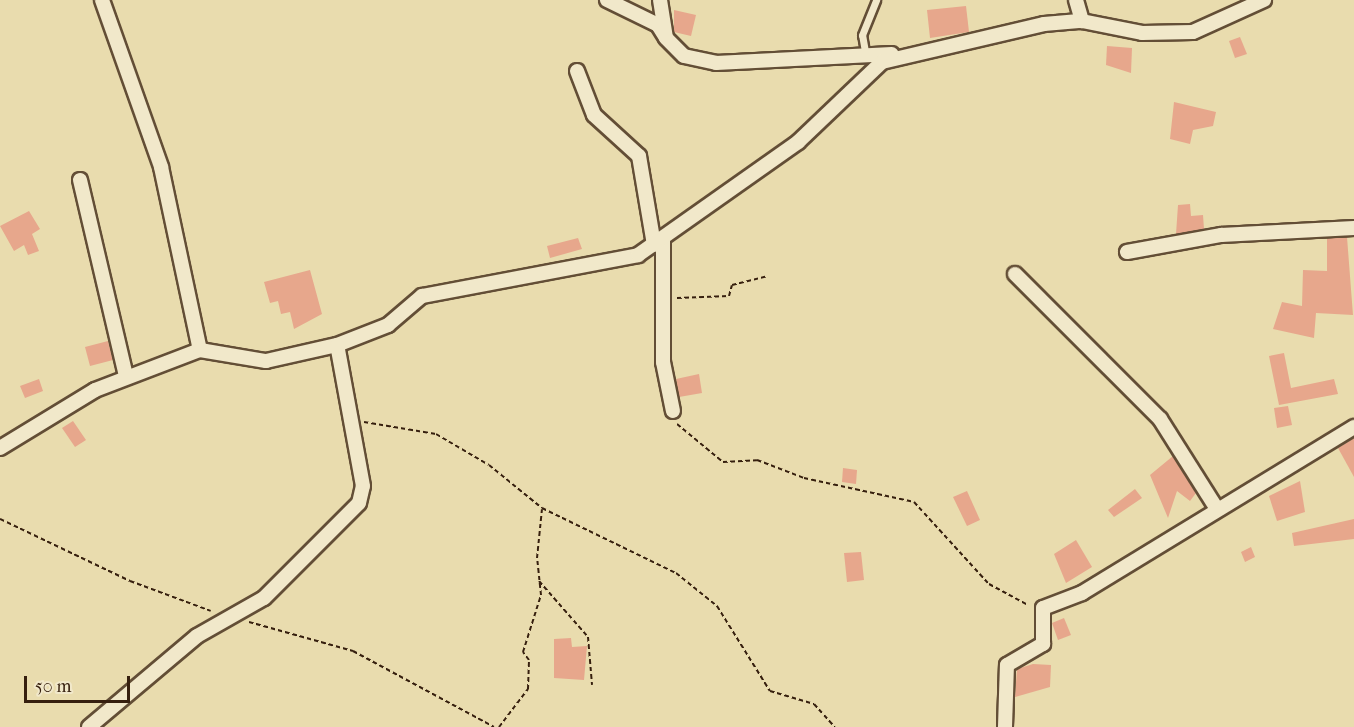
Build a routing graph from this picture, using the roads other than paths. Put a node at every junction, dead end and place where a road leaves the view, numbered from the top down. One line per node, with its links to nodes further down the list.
1 (102, 0): 18 (street)
2 (608, 0): 8 (street)
3 (660, 0): 8 (street)
4 (876, 0): 10 (lane)
5 (1076, 0): 7 (street)
6 (1264, 0): 7 (street)
7 (1082, 21): 9 (street)
8 (666, 38): 10 (street)
9 (914, 51): 10 (street); 14 (street)
10 (866, 57)
11 (577, 71): 14 (street)
12 (80, 180): 19 (street)
13 (1354, 228): 15 (street)
14 (658, 242): 17 (street); 20 (street)
15 (1127, 252)
16 (1015, 274): 23 (street)
17 (337, 345): 18 (street); 24 (street)
18 (200, 350): 19 (street)
19 (126, 376): 22 (street)
20 (673, 411)
21 (1354, 427): 23 (street)
22 (0, 448)
23 (1216, 509): 25 (street)
24 (89, 727)
25 (1005, 727)

